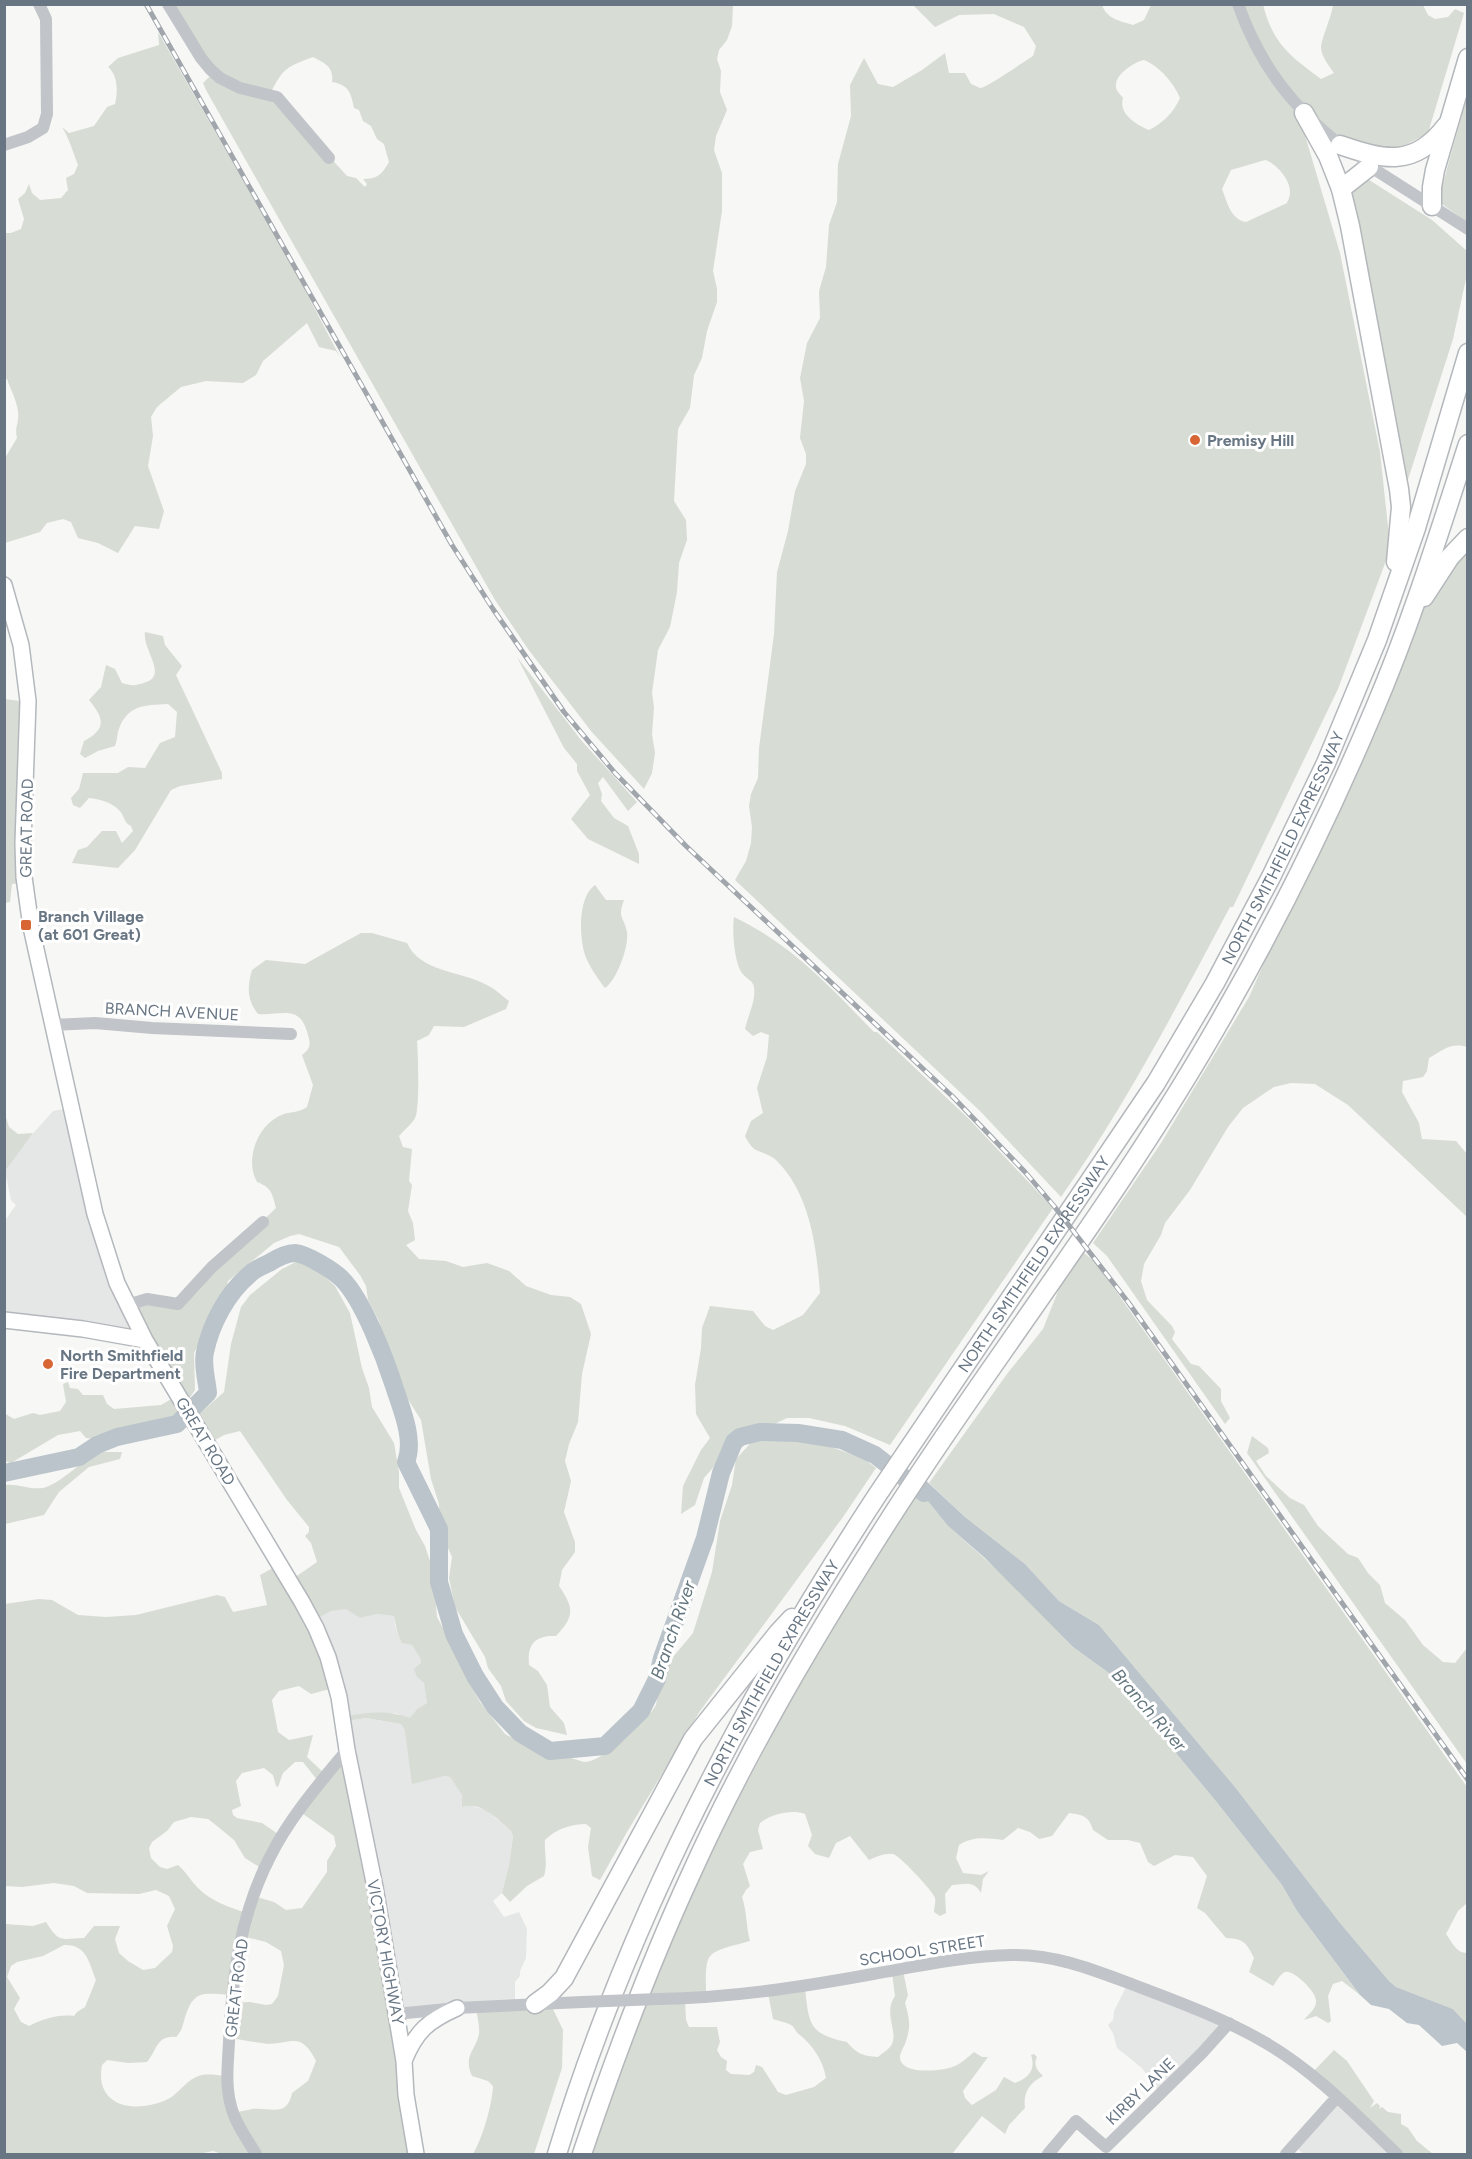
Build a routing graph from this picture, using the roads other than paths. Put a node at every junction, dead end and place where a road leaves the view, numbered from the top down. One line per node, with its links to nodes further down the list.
1 (39, 4): 8 (street)
2 (168, 4): 9 (street)
3 (1238, 4): 5 (street)
4 (1467, 58): 6 (highway)
5 (1304, 113): 7 (street); 11 (highway)
6 (1449, 122): 7 (highway); 12 (highway)
7 (1340, 145): 10 (street)
8 (4, 146)
9 (328, 158)
10 (1369, 167): 11 (highway); 12 (street)
11 (1341, 189): 18 (highway)
12 (1432, 206): 13 (street)
13 (1467, 229)
14 (1467, 353): 18 (highway, NORTH SMITHFIELD EXPRESSWAY)
15 (1467, 444): 19 (highway, NORTH SMITHFIELD EXPRESSWAY)
16 (1467, 538): 19 (highway)
17 (4, 585): 20 (main road, GREAT ROAD)
18 (1388, 609): 26 (highway, NORTH SMITHFIELD EXPRESSWAY)
19 (1410, 619): 33 (highway, NORTH SMITHFIELD EXPRESSWAY)
20 (52, 1025): 21 (street, BRANCH AVENUE); 23 (main road, GREAT ROAD)
21 (291, 1034)
22 (263, 1222): 23 (street)
23 (127, 1305): 25 (main road, GREAT ROAD)
24 (4, 1320): 25 (main road)
25 (145, 1340): 27 (main road, GREAT ROAD)
26 (814, 1595): 28 (highway); 37 (highway, NORTH SMITHFIELD EXPRESSWAY)
27 (347, 1750): 30 (main road, VICTORY HIGHWAY); 35 (street, GREAT ROAD)
28 (535, 2004): 29 (street, SCHOOL STREET); 31 (street, SCHOOL STREET, bridge)
29 (457, 2008): 30 (street, SCHOOL STREET); 32 (main road)
30 (396, 2014): 32 (main road, VICTORY HIGHWAY)
31 (1229, 2024): 34 (street, SCHOOL STREET); 40 (street, KIRBY LANE)
32 (404, 2061): 36 (main road, VICTORY HIGHWAY)
33 (604, 2090): 38 (highway, NORTH SMITHFIELD EXPRESSWAY); 39 (highway)
34 (1337, 2097): 41 (street); 42 (street, SCHOOL STREET)
35 (256, 2154)
36 (416, 2154)
37 (557, 2154)
38 (582, 2154)
39 (590, 2154)
40 (1048, 2154)
41 (1286, 2154)
42 (1397, 2154)

